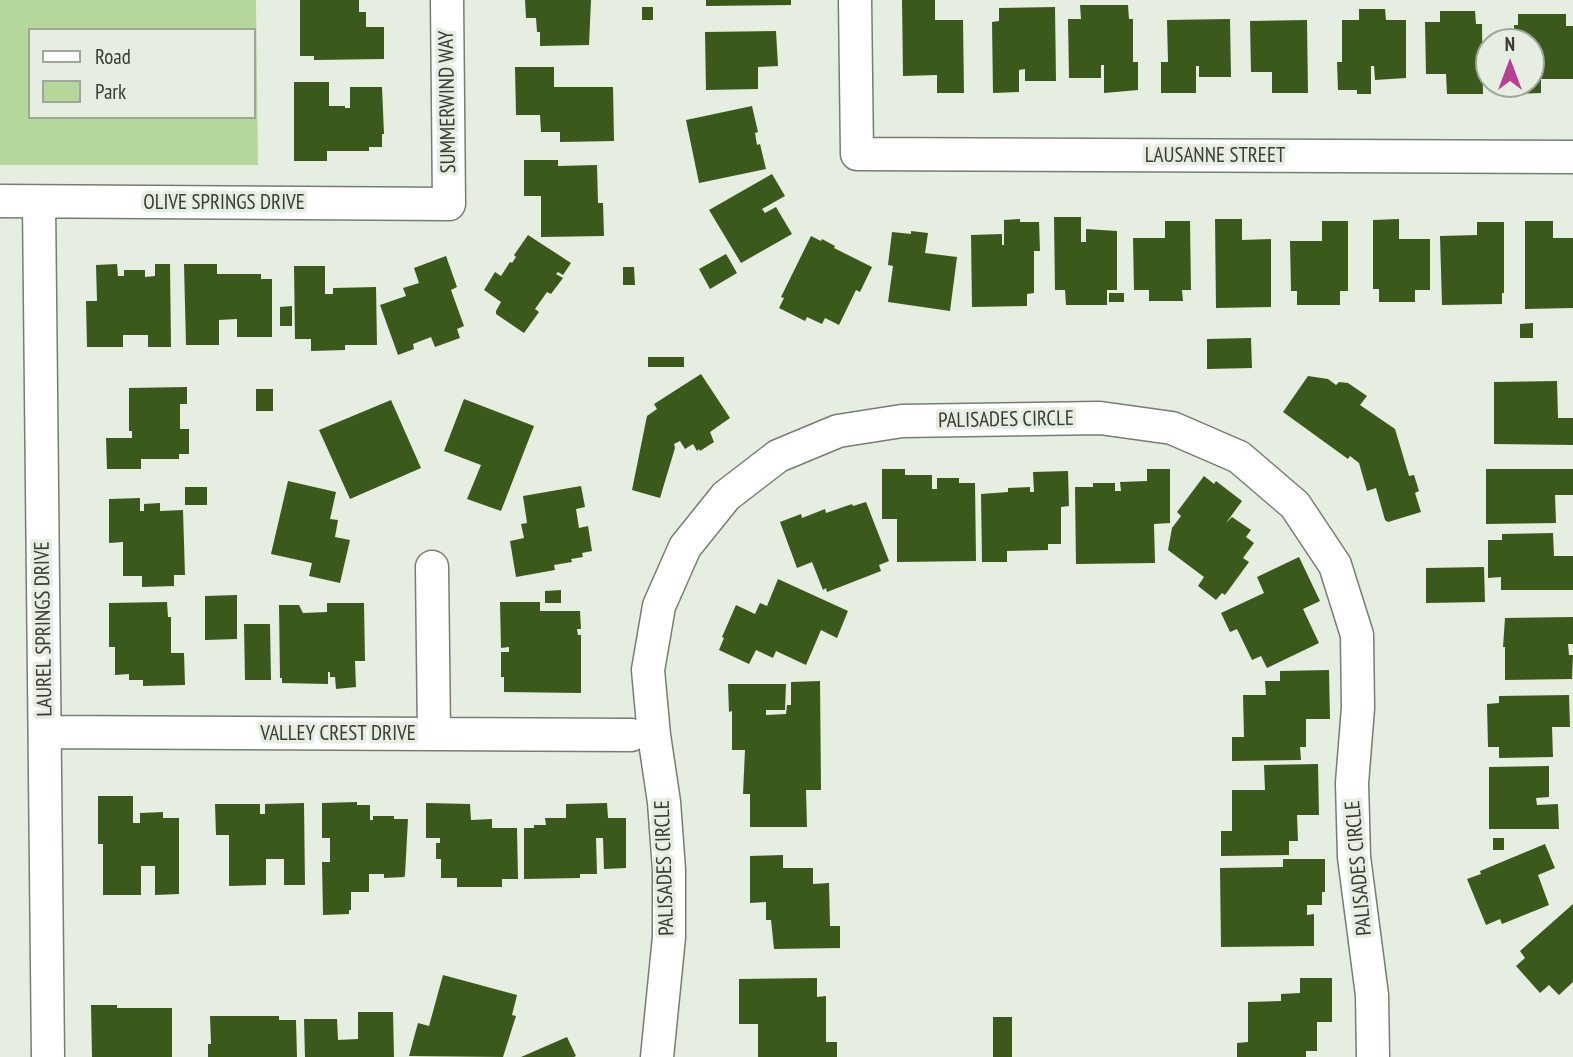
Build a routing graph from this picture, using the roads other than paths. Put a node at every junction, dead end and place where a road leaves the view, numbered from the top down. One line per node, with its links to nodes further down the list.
1 (447, 0): 6 (street, SUMMERWIND WAY)
2 (855, 0): 3 (street, LAUSANNE STREET)
3 (1573, 158)
4 (0, 201): 5 (street, OLIVE SPRINGS DRIVE)
5 (39, 202): 6 (street, OLIVE SPRINGS DRIVE); 8 (street, LAUREL SPRINGS DRIVE)
6 (449, 204)
7 (432, 567): 9 (street)
8 (45, 732): 9 (street, VALLEY CREST DRIVE); 11 (street, LAUREL SPRINGS DRIVE)
9 (434, 734): 10 (street, VALLEY CREST DRIVE)
10 (631, 735)
11 (48, 1057)
12 (657, 1057): 13 (street, PALISADES CIRCLE)
13 (1373, 1057)

